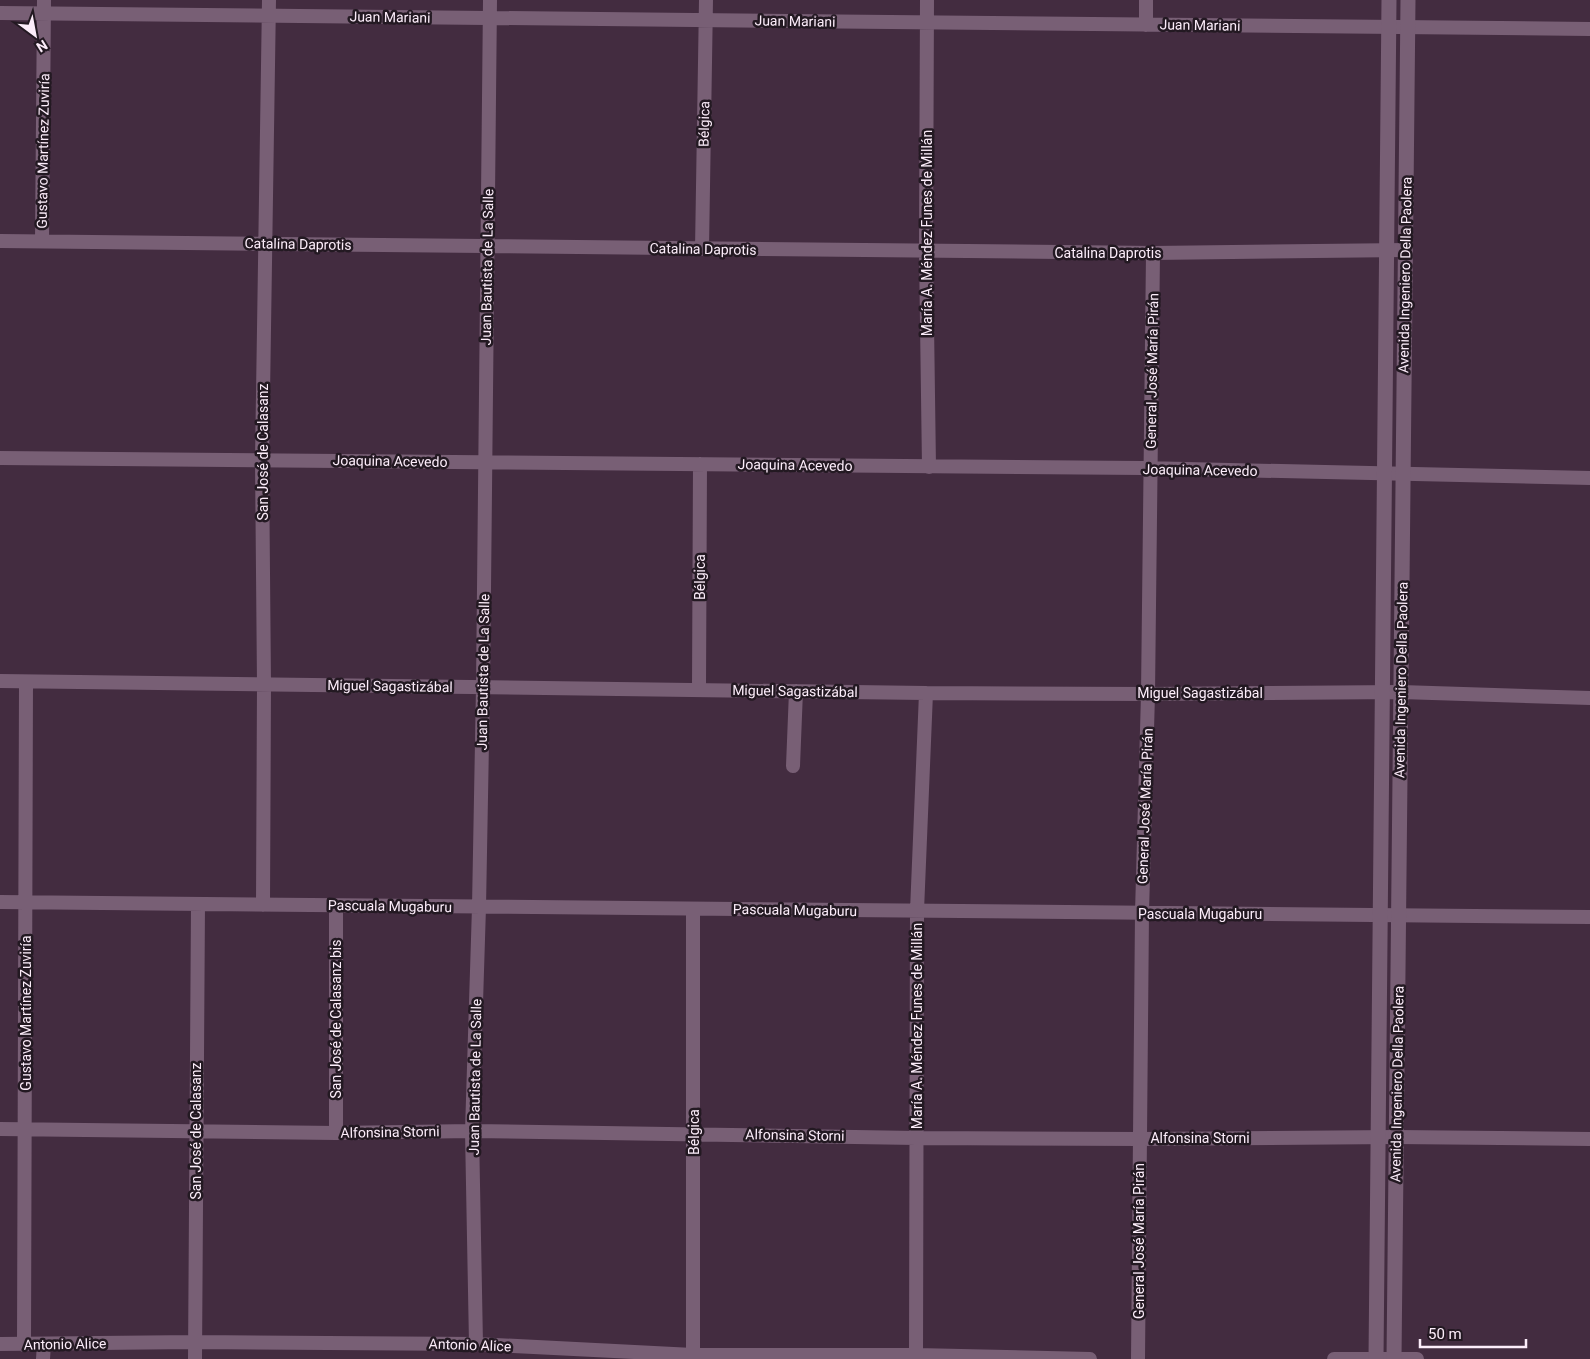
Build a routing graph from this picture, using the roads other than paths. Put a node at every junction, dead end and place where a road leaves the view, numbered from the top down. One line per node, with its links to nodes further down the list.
1 (269, 0): 10 (street, San José de Calasanz)
2 (490, 0): 11 (street, Juan Bautista de La Salle)
3 (706, 0): 12 (street, Bélgica)
4 (927, 0): 13 (street, María A. Méndez Funes de Millán)
5 (1146, 0): 14 (street)
6 (1389, 0): 15 (main road, Avenida Ingeniero Della Paolera)
7 (1408, 0): 16 (main road, Avenida Ingeniero Della Paolera)
8 (44, 7): 9 (street, Juan Mariani); 10 (street, Juan Mariani); 19 (street, Gustavo Martínez Zuviría)
9 (0, 13)
10 (269, 15): 11 (street, Juan Mariani); 20 (street, San José de Calasanz)
11 (489, 18): 12 (street, Juan Mariani); 21 (street, Juan Bautista de La Salle)
12 (706, 20): 13 (street, Juan Mariani); 22 (street, Bélgica)
13 (927, 22): 14 (street, Juan Mariani); 25 (street, María A. Méndez Funes de Millán)
14 (1146, 25): 15 (street, Juan Mariani)
15 (1389, 27): 16 (street, Juan Mariani); 23 (main road, Avenida Ingeniero Della Paolera)
16 (1408, 27): 17 (street, Juan Mariani); 24 (main road, Avenida Ingeniero Della Paolera)
17 (1590, 29)
18 (0, 241): 19 (street, Catalina Daprotis)
19 (42, 241): 20 (street, Catalina Daprotis)
20 (266, 243): 21 (street, Catalina Daprotis); 28 (street, San José de Calasanz)
21 (487, 246): 22 (street, Catalina Daprotis); 29 (street, Juan Bautista de La Salle)
22 (702, 249): 25 (street, Catalina Daprotis)
23 (1387, 250): 24 (street, Catalina Daprotis); 26 (street, Catalina Daprotis); 33 (main road, Avenida Ingeniero Della Paolera)
24 (1405, 250): 34 (main road, Avenida Ingeniero Della Paolera)
25 (926, 251): 26 (street, Catalina Daprotis); 31 (street, María A. Méndez Funes de Millán)
26 (1153, 254): 32 (street, General José María Pirán)
27 (0, 458): 28 (street, Joaquina Acevedo)
28 (262, 460): 29 (street, Joaquina Acevedo); 38 (street, San José de Calasanz)
29 (485, 462): 30 (street, Joaquina Acevedo); 39 (street, Juan Bautista de La Salle)
30 (700, 464): 31 (street, Joaquina Acevedo); 40 (street, Bélgica)
31 (929, 466): 32 (street, Joaquina Acevedo)
32 (1151, 469): 33 (street, Joaquina Acevedo); 45 (street, General José María Pirán)
33 (1384, 474): 34 (street, Joaquina Acevedo); 42 (main road, Avenida Ingeniero Della Paolera)
34 (1403, 474): 35 (street, Joaquina Acevedo); 43 (main road, Avenida Ingeniero Della Paolera)
35 (1590, 478)
36 (0, 682): 37 (street, Miguel Sagastizábal)
37 (26, 682): 38 (street, Miguel Sagastizábal); 49 (street, Gustavo Martínez Zuviría)
38 (264, 684): 39 (street, Miguel Sagastizábal); 51 (street, San José de Calasanz)
39 (483, 687): 40 (street, Miguel Sagastizábal); 53 (street, Juan Bautista de La Salle)
40 (699, 689): 41 (street, Miguel Sagastizábal)
41 (796, 691): 44 (street, Miguel Sagastizábal); 47 (street)
42 (1382, 692): 43 (street, Miguel Sagastizábal); 45 (street, Miguel Sagastizábal); 57 (main road, Avenida Ingeniero Della Paolera)
43 (1401, 692): 46 (street, Miguel Sagastizábal); 58 (main road, Avenida Ingeniero Della Paolera)
44 (926, 693): 45 (street, Miguel Sagastizábal); 55 (street, María A. Méndez Funes de Millán)
45 (1148, 694): 56 (street, General José María Pirán)
46 (1590, 698)
47 (793, 766)
48 (0, 902): 49 (street, Pascuala Mugaburu)
49 (25, 902): 50 (street, Pascuala Mugaburu); 61 (street, Gustavo Martínez Zuviría)
50 (198, 904): 51 (street, Pascuala Mugaburu); 62 (street, San José de Calasanz)
51 (263, 905): 52 (street, Pascuala Mugaburu)
52 (336, 906): 53 (street, Pascuala Mugaburu); 64 (street, San José de Calasanz bis)
53 (479, 907): 54 (street, Pascuala Mugaburu); 63 (street, Juan Bautista de La Salle)
54 (693, 909): 55 (street, Pascuala Mugaburu); 65 (street, Bélgica)
55 (917, 911): 56 (street, Pascuala Mugaburu); 68 (street, María A. Méndez Funes de Millán)
56 (1142, 913): 57 (street, Pascuala Mugaburu); 69 (street, General José María Pirán)
57 (1380, 915): 58 (street, Pascuala Mugaburu); 66 (main road, Avenida Ingeniero Della Paolera)
58 (1398, 915): 59 (street, Pascuala Mugaburu); 67 (main road, Avenida Ingeniero Della Paolera)
59 (1590, 917)
60 (0, 1128): 61 (street, Alfonsina Storni)
61 (26, 1129): 62 (street, Alfonsina Storni); 75 (street, Gustavo Martínez Zuviría)
62 (196, 1131): 64 (street, Alfonsina Storni); 71 (street, San José de Calasanz)
63 (472, 1131): 64 (street, Alfonsina Storni); 65 (street, Alfonsina Storni); 74 (street, Juan Bautista de La Salle)
64 (336, 1133)
65 (694, 1134): 68 (street, Alfonsina Storni); 76 (street, Bélgica)
66 (1378, 1137): 67 (street, Alfonsina Storni); 69 (street, Alfonsina Storni); 83 (main road, Avenida Ingeniero Della Paolera)
67 (1396, 1137): 70 (street, Alfonsina Storni); 84 (main road, Avenida Ingeniero Della Paolera)
68 (916, 1138): 69 (street, Alfonsina Storni); 77 (street, María A. Méndez Funes de Millán)
69 (1140, 1139): 81 (street, General José María Pirán)
70 (1590, 1139)
71 (195, 1342): 73 (street, Antonio Alice); 74 (street, Antonio Alice); 79 (street, San José de Calasanz)
72 (0, 1344): 75 (street, Antonio Alice)
73 (44, 1344): 75 (street, Antonio Alice); 78 (street)
74 (476, 1344): 76 (street, Antonio Alice)
75 (24, 1345)
76 (693, 1355): 77 (street, Antonio Alice)
77 (916, 1357): 80 (street, Antonio Alice)
78 (43, 1359)
79 (194, 1359)
80 (1090, 1359)
81 (1138, 1359)
82 (1334, 1359): 83 (street)
83 (1376, 1359): 84 (street)
84 (1394, 1359): 85 (street)
85 (1416, 1359)

